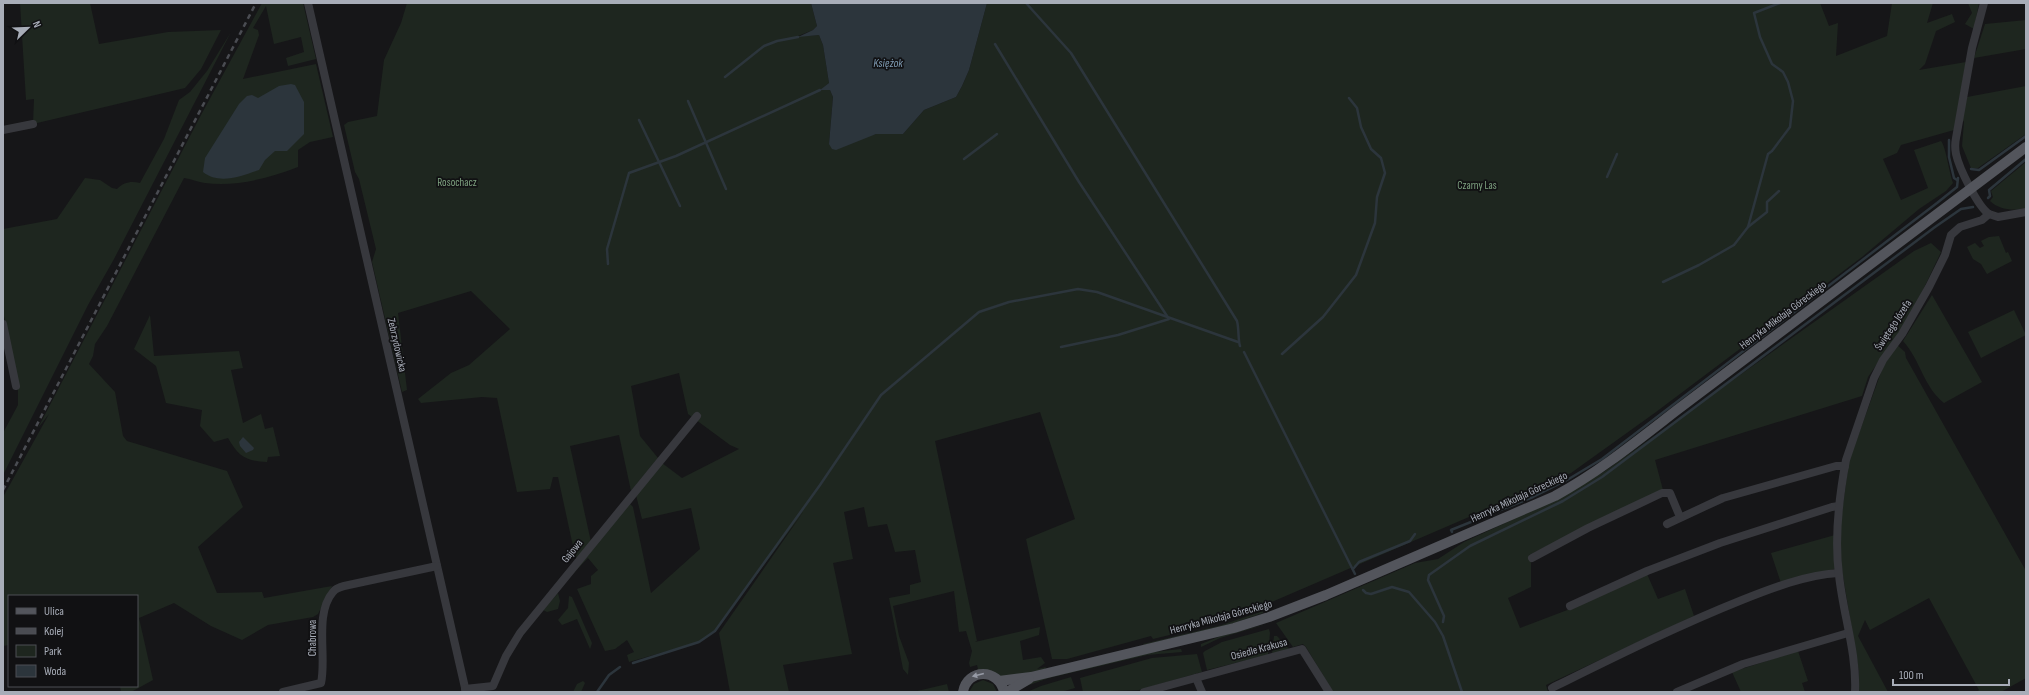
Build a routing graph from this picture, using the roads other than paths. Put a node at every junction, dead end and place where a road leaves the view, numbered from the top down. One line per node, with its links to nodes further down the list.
1 (308, 3): 17 (street, Zebrzydowicka)
2 (1984, 3): 6 (street)
3 (33, 124): 4 (street)
4 (3, 130)
5 (2026, 147): 6 (main road, Henryka Mikołaja Góreckiego)
6 (1972, 188): 8 (street); 21 (main road, Henryka Mikołaja Góreckiego)
7 (2026, 212): 8 (street)
8 (1989, 214): 12 (street, Świętego Józefa)
9 (3, 324): 10 (street)
10 (16, 386)
11 (697, 416): 25 (street, Gajowa)
12 (1845, 466): 13 (street, Świętego Józefa); 14 (street)
13 (1839, 506): 18 (street, Świętego Józefa); 19 (street)
14 (1680, 517): 15 (street); 16 (street)
15 (1667, 524)
16 (1532, 558)
17 (437, 566): 25 (street, Zebrzydowicka); 27 (street, Chabrowa)
18 (1838, 573): 20 (street, Świętego Józefa); 24 (street)
19 (1570, 606)
20 (1848, 633): 32 (street); 33 (street, Świętego Józefa)
21 (1030, 677): 23 (main road, Henryka Mikołaja Góreckiego); 28 (main road, Henryka Mikołaja Góreckiego)
22 (1196, 678): 29 (street, Osiedle Krakusa); 30 (street); 31 (street, Osiedle Krakusa)
23 (999, 681): 26 (main road, one-way to 26); 28 (main road)
24 (1552, 688)
25 (465, 691)
26 (961, 691)
27 (283, 692)
28 (1005, 692)
29 (1144, 692)
30 (1202, 692)
31 (1329, 692)
32 (1677, 692)
33 (1854, 692)

